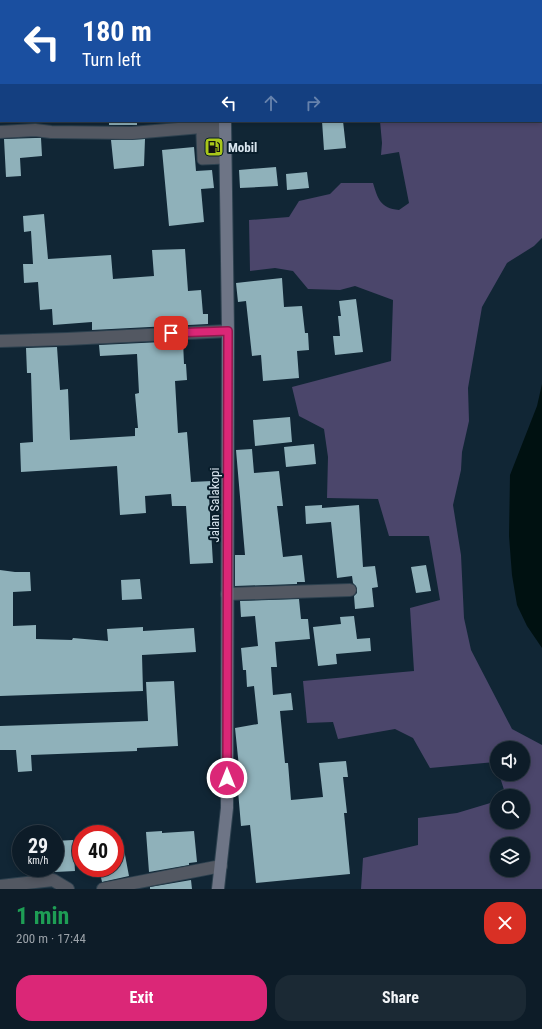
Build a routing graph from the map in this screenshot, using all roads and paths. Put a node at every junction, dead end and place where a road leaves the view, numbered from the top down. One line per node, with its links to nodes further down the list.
1 (225, 126): 2 (street); 3 (street, Jalan Salakopi); 3 (lane)
2 (0, 132)
3 (226, 159): 4 (street, Jalan Salakopi)
4 (228, 331): 5 (street); 7 (street, Jalan Salakopi)
5 (0, 341)
6 (350, 590): 7 (street)
7 (227, 594): 8 (street, Jalan Salakopi)
8 (221, 866): 11 (street); 12 (street, Jalan Salakopi)
9 (0, 886): 10 (street)
10 (68, 889)
11 (103, 889)
12 (218, 889)

